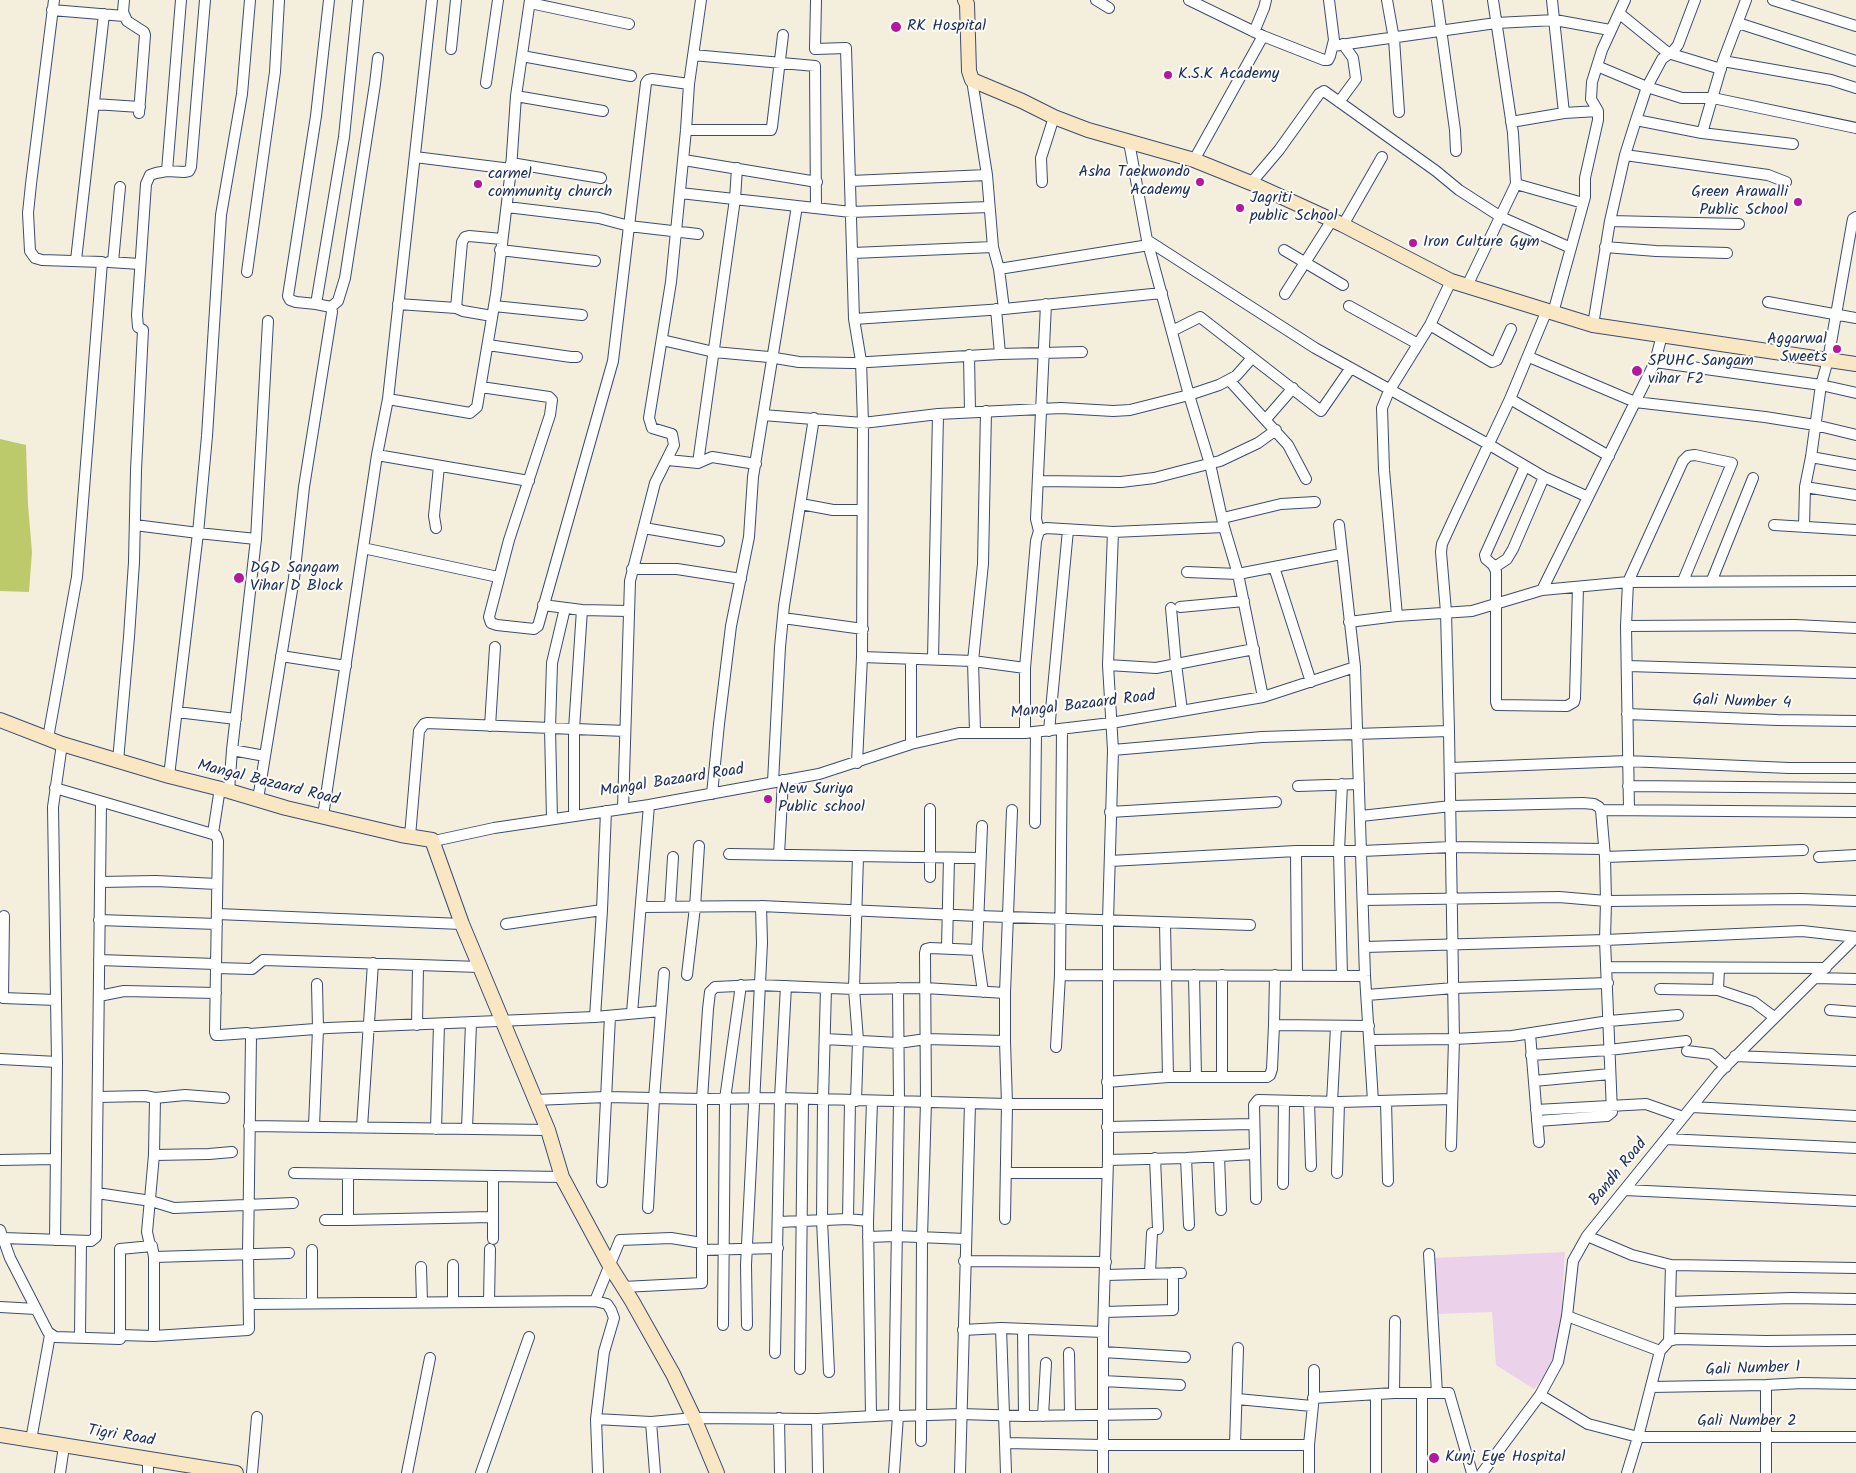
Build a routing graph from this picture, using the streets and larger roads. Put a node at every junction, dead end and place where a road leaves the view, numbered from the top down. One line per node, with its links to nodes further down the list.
1 (124, 0): 31 (street)
2 (181, 0): 84 (street)
3 (204, 0): 84 (street)
4 (250, 0): 223 (street)
5 (279, 0): 126 (street)
6 (329, 0): 133 (street)
7 (358, 0): 133 (street)
8 (432, 0): 78 (street)
9 (456, 0): 43 (street)
10 (498, 0): 56 (street)
11 (701, 0): 46 (street)
12 (816, 0): 44 (street)
13 (966, 0): 55 (street)
14 (1096, 0): 28 (street)
15 (1189, 0): 39 (street)
16 (1266, 0): 39 (street)
17 (1329, 0): 42 (street)
18 (1387, 0): 41 (street)
19 (1437, 0): 38 (street)
20 (1493, 0): 33 (street)
21 (1552, 0): 32 (street)
22 (1625, 0): 30 (street)
23 (1694, 0): 45 (street)
24 (1746, 0): 34 (street)
25 (1773, 0): 36 (street)
26 (530, 1): 35 (street); 47 (street)
27 (53, 5): 29 (street); 119 (street)
28 (1109, 8)
29 (104, 14): 31 (street); 63 (street)
30 (1620, 14): 37 (street); 45 (street)
31 (124, 16): 63 (street)
32 (1554, 20): 33 (street); 37 (street); 67 (street)
33 (1496, 23): 38 (street); 70 (street)
34 (1738, 23): 49 (street); 51 (street)
35 (629, 24)
36 (1856, 26)
37 (1610, 30): 53 (street)
38 (1442, 31): 41 (street); 76 (street)
39 (1259, 34): 42 (street); 81 (street)
40 (783, 35): 50 (street)
41 (1394, 38): 42 (street); 66 (street)
42 (1338, 45): 62 (street)
43 (451, 49)
44 (815, 49): 52 (street); 87 (street)
45 (1668, 54): 51 (street); 58 (street)
46 (693, 55): 50 (street); 57 (street)
47 (522, 56): 54 (street); 60 (street)
48 (378, 58): 137 (street)
49 (1856, 62)
50 (780, 63): 52 (street); 72 (street)
51 (1722, 65): 59 (street); 61 (street)
52 (815, 66): 88 (street)
53 (1597, 66): 58 (street); 65 (street)
54 (631, 76)
55 (972, 80): 68 (street); 85 (street)
56 (486, 83)
57 (689, 84): 72 (street); 107 (street)
58 (1647, 87): 61 (street); 69 (street)
59 (1856, 88)
60 (516, 96): 64 (street); 82 (street)
61 (1713, 98): 71 (street); 73 (street)
62 (1339, 102): 91 (street); 102 (street)
63 (94, 104): 119 (street)
64 (602, 111)
65 (1598, 111): 67 (street); 96 (street)
66 (1399, 112)
67 (1564, 113): 70 (street)
68 (1054, 117): 74 (street); 89 (street)
69 (1636, 120): 73 (street); 77 (street)
70 (1510, 122): 92 (street)
71 (1856, 128)
72 (686, 130): 80 (street)
73 (1702, 133): 75 (street)
74 (1129, 142): 81 (street); 111 (street)
75 (1793, 144)
76 (1456, 152)
77 (1625, 155): 90 (street); 104 (street)
78 (415, 157): 82 (street); 134 (street)
79 (1382, 157): 105 (street)
80 (684, 160): 83 (street); 94 (street)
81 (1194, 160): 91 (street)
82 (511, 166): 86 (street); 98 (street)
83 (737, 168): 88 (street); 95 (street)
84 (167, 170): 124 (street)
85 (987, 175): 87 (street); 99 (street)
86 (601, 178)
87 (851, 181): 101 (street)
88 (817, 182): 100 (street)
89 (1042, 182)
90 (1786, 182)
91 (1251, 183): 105 (street)
92 (1516, 184): 96 (street); 102 (street)
93 (120, 187): 122 (street)
94 (680, 193): 95 (street); 108 (street)
95 (735, 199): 97 (street); 155 (street)
96 (1583, 203): 114 (street)
97 (796, 206): 100 (street); 162 (street)
98 (507, 207): 107 (street); 110 (street)
99 (989, 207): 101 (street); 112 (street)
100 (816, 208): 101 (street)
101 (851, 212): 117 (street)
102 (1501, 217): 114 (street); 129 (street)
103 (1856, 217): 143 (street)
104 (1610, 221): 106 (street); 113 (street)
105 (1338, 222): 123 (street); 127 (street)
106 (1739, 224)
107 (629, 226): 108 (street); 243 (street)
108 (676, 231): 109 (street); 152 (street)
109 (698, 234)
110 (502, 240): 115 (street); 138 (street)
111 (1148, 243): 125 (street); 130 (street); 168 (street)
112 (993, 247): 117 (street); 125 (street)
113 (1606, 247): 118 (street); 148 (street)
114 (1571, 248): 141 (street)
115 (500, 250): 120 (street); 140 (street)
116 (1284, 250): 123 (street)
117 (853, 253): 145 (street)
118 (1727, 253)
119 (76, 260): 121 (street)
120 (595, 261)
121 (102, 262): 122 (street); 287 (street)
122 (113, 262): 124 (street)
123 (1304, 263): 128 (street); 131 (street)
124 (140, 264): 213 (street)
125 (999, 269): 139 (street)
126 (247, 272)
127 (1450, 281): 129 (street); 147 (street)
128 (1343, 285)
129 (1467, 286): 141 (street)
130 (1162, 293): 135 (street); 150 (street)
131 (1285, 294)
132 (1768, 302): 143 (street)
133 (316, 304): 137 (street)
134 (398, 304): 138 (street); 176 (street)
135 (1046, 304): 139 (street); 156 (street)
136 (1349, 306): 153 (street)
137 (331, 307): 256 (street)
138 (456, 308): 140 (street)
139 (1000, 309): 145 (street); 158 (street)
140 (493, 311): 142 (street); 154 (street)
141 (1550, 312): 148 (street); 161 (street)
142 (582, 315)
143 (1836, 315): 144 (street); 164 (street)
144 (1856, 318)
145 (854, 319): 165 (street)
146 (268, 321): 224 (street)
147 (1430, 325): 149 (street); 153 (street)
148 (1593, 325): 151 (street)
149 (1511, 329)
150 (1172, 331): 163 (street); 175 (street)
151 (1662, 335): 164 (street); 166 (street)
152 (662, 340): 155 (street); 194 (street)
153 (1418, 344): 173 (street)
154 (488, 345): 160 (street); 171 (street)
155 (714, 352): 162 (street); 195 (street)
156 (1044, 352): 157 (street); 158 (street); 179 (street)
157 (1082, 352)
158 (1000, 354): 159 (street)
159 (969, 355): 165 (street); 181 (street)
160 (577, 357)
161 (1529, 357): 177 (street); 178 (street)
162 (772, 358): 165 (street); 183 (street)
163 (1252, 358): 169 (street); 172 (street)
164 (1828, 360): 167 (street); 170 (street)
165 (861, 361): 186 (street)
166 (1655, 362): 170 (street); 178 (street)
167 (1856, 364)
168 (1350, 368): 172 (street); 173 (street)
169 (1229, 380): 175 (street); 185 (street)
170 (1821, 385): 174 (street); 187 (street)
171 (481, 387): 176 (street); 204 (street)
172 (1293, 388): 185 (street)
173 (1389, 390): 190 (street); 248 (street)
174 (1856, 393)
175 (1189, 395): 179 (street); 197 (street)
176 (388, 399): 191 (street)
177 (1510, 399): 190 (street); 192 (street)
178 (1635, 402): 187 (street); 192 (street)
179 (1042, 409): 180 (street); 205 (street)
180 (986, 411): 181 (street); 260 (street)
181 (970, 412): 182 (street)
182 (938, 414): 186 (street); 258 (street)
183 (763, 415): 184 (street); 196 (street)
184 (814, 418): 186 (street); 210 (street)
185 (1266, 420): 188 (street)
186 (863, 423): 211 (street)
187 (1815, 425): 189 (street); 193 (street)
188 (1276, 430): 197 (street); 203 (street)
189 (1856, 435)
190 (1488, 444): 200 (street); 247 (street)
191 (377, 455): 199 (street); 226 (street)
192 (1609, 456): 208 (street)
193 (1812, 457): 198 (street); 206 (street)
194 (668, 460): 195 (street); 218 (street)
195 (698, 463): 196 (street)
196 (756, 464): 234 (street)
197 (1210, 464): 205 (street); 212 (street)
198 (1856, 465)
199 (439, 466): 204 (street); 217 (street)
200 (1525, 466): 201 (street); 229 (street)
201 (1544, 477): 208 (street); 229 (street)
202 (1753, 478): 235 (street)
203 (1306, 479)
204 (529, 481): 233 (street)
205 (1038, 481): 221 (street)
206 (1805, 487): 207 (street); 216 (street)
207 (1856, 495)
208 (1588, 497): 240 (street)
209 (1315, 502): 212 (street)
210 (801, 504): 211 (street); 249 (street)
211 (862, 510): 253 (street)
212 (1224, 522): 222 (street); 232 (street)
213 (135, 525): 223 (street); 293 (street)
214 (1339, 525): 227 (street)
215 (1774, 525): 216 (street)
216 (1804, 527): 220 (street)
217 (436, 528)
218 (644, 528): 225 (street); 230 (street)
219 (1068, 530): 221 (street); 222 (street); 281 (street)
220 (1856, 530)
221 (1039, 531): 265 (street)
222 (1113, 532): 262 (street)
223 (198, 533): 224 (street); 271 (street)
224 (256, 538): 273 (street)
225 (719, 542)
226 (363, 548): 233 (street); 263 (street)
227 (1341, 554): 228 (street); 250 (street)
228 (1274, 567): 232 (street); 268 (street)
229 (1495, 567): 242 (street)
230 (632, 569): 234 (street); 246 (street)
231 (1187, 572): 232 (street)
232 (1238, 574): 241 (street)
233 (498, 577): 243 (street)
234 (741, 579): 307 (street)
235 (1712, 580): 236 (street); 237 (street)
236 (1683, 581): 238 (street); 238 (street)
237 (1856, 581)
238 (1628, 582): 239 (street); 251 (street)
239 (1578, 587): 240 (street); 242 (street)
240 (1542, 590): 242 (street)
241 (1244, 601): 255 (street); 261 (street)
242 (1494, 604): 247 (street)
243 (544, 605): 244 (street)
244 (565, 608): 245 (street); 278 (street)
245 (582, 610): 246 (street); 279 (street)
246 (628, 610): 282 (street)
247 (1446, 612): 248 (street); 283 (street)
248 (1397, 616): 250 (street)
249 (783, 618): 253 (street); 299 (street)
250 (1350, 622): 266 (street)
251 (1626, 626): 252 (street); 264 (street)
252 (1856, 628)
253 (863, 629): 257 (street)
254 (495, 646): 277 (street)
255 (1254, 649): 261 (street); 269 (street)
256 (281, 656): 263 (street); 292 (street)
257 (862, 657): 259 (street); 295 (street)
258 (933, 659): 259 (street); 260 (street)
259 (911, 660): 289 (street)
260 (973, 661): 265 (street); 284 (street)
261 (1176, 664): 262 (street); 270 (street)
262 (1108, 665): 276 (street)
263 (346, 666): 321 (street)
264 (1628, 666): 267 (street); 272 (street)
265 (1025, 668): 285 (street)
266 (1355, 668): 268 (street, Mangal Bazaard Road); 286 (street)
267 (1856, 673)
268 (1312, 682): 269 (street, Mangal Bazaard Road)
269 (1263, 697): 270 (street, Mangal Bazaard Road)
270 (1182, 711): 276 (street, Mangal Bazaard Road)
271 (177, 712): 273 (street); 298 (street)
272 (1627, 714): 275 (street, Gali Number 4); 294 (street)
273 (236, 719): 290 (street)
274 (0, 720): 287 (street, Mangal Bazaard Road)
275 (1856, 721)
276 (1111, 723): 280 (street, Mangal Bazaard Road); 291 (street)
277 (490, 726): 278 (street); 328 (street)
278 (550, 728): 279 (street); 324 (street)
279 (574, 729): 282 (street); 322 (street)
280 (1062, 729): 281 (street, Mangal Bazaard Road); 365 (street)
281 (1049, 730): 285 (street, Mangal Bazaard Road)
282 (625, 731): 313 (street)
283 (1449, 731): 286 (street); 296 (street)
284 (975, 732): 285 (street, Mangal Bazaard Road); 289 (street, Mangal Bazaard Road)
285 (1031, 733): 325 (street)
286 (1358, 733): 291 (street); 301 (street)
287 (48, 738): 288 (street, Mangal Bazaard Road)
288 (62, 744): 293 (street, Mangal Bazaard Road); 304 (street)
289 (911, 744): 295 (street, Mangal Bazaard Road)
290 (232, 750): 292 (street); 306 (street)
291 (1113, 750): 319 (street)
292 (265, 756): 308 (street)
293 (118, 761): 298 (street, Mangal Bazaard Road)
294 (1628, 761): 296 (street); 297 (street); 303 (street)
295 (856, 763): 299 (street, Mangal Bazaard Road)
296 (1450, 768): 312 (street)
297 (1856, 768)
298 (169, 776): 306 (street, Mangal Bazaard Road)
299 (778, 781): 307 (street, Mangal Bazaard Road); 338 (street)
300 (1342, 784): 301 (street); 302 (street); 334 (street)
301 (1359, 784): 323 (street)
302 (1298, 786)
303 (1628, 786): 305 (street); 317 (street)
304 (55, 788): 309 (street); 417 (street)
305 (1856, 788)
306 (225, 789): 308 (street, Mangal Bazaard Road); 327 (street)
307 (712, 794): 311 (street, Mangal Bazaard Road)
308 (258, 799): 321 (street, Mangal Bazaard Road)
309 (101, 802): 327 (street); 348 (street)
310 (1276, 802): 319 (street)
311 (650, 805): 313 (street, Mangal Bazaard Road); 356 (street)
312 (1450, 806): 316 (street); 323 (street); 331 (street)
313 (623, 808): 318 (street, Mangal Bazaard Road)
314 (930, 809): 342 (street)
315 (1012, 810): 363 (street)
316 (1601, 810): 317 (street); 336 (street)
317 (1629, 810): 320 (street)
318 (606, 811): 322 (street, Mangal Bazaard Road); 358 (street)
319 (1110, 812): 346 (street)
320 (1856, 812)
321 (323, 816): 328 (street, Mangal Bazaard Road)
322 (574, 816): 324 (street, Mangal Bazaard Road)
323 (1361, 816): 335 (street)
324 (552, 819): 329 (street, Mangal Bazaard Road)
325 (1035, 823)
326 (982, 826): 345 (street)
327 (213, 833): 349 (street)
328 (410, 836): 329 (street, Mangal Bazaard Road)
329 (434, 841): 369 (street)
330 (698, 846): 357 (street)
331 (1451, 847): 335 (street); 336 (street); 350 (street)
332 (1804, 850): 336 (street)
333 (1296, 851): 334 (street); 346 (street); 394 (street)
334 (1339, 851): 335 (street); 396 (street)
335 (1362, 851): 351 (street)
336 (1604, 853): 352 (street)
337 (729, 854): 338 (street)
338 (780, 855): 339 (street)
339 (858, 856): 342 (street); 359 (street)
340 (1856, 856): 343 (street)
341 (673, 857): 354 (street)
342 (930, 857): 344 (street); 347 (street)
343 (1819, 857)
344 (950, 858): 345 (street); 360 (street)
345 (980, 858): 362 (street)
346 (1110, 861): 367 (street)
347 (930, 877)
348 (100, 882): 349 (street); 366 (street)
349 (218, 884): 364 (street)
350 (1452, 898): 351 (street); 352 (street); 374 (street)
351 (1363, 900): 375 (street)
352 (1606, 901): 353 (street); 373 (street)
353 (1856, 901)
354 (670, 906): 356 (street); 357 (street)
355 (761, 906): 357 (street); 359 (street); 403 (street)
356 (641, 907): 421 (street)
357 (695, 907): 388 (street)
358 (602, 910): 370 (street); 423 (street)
359 (856, 911): 360 (street); 409 (street)
360 (947, 915): 362 (street); 377 (street)
361 (4, 916): 417 (street)
362 (978, 916): 363 (street); 378 (street)
363 (1010, 917): 365 (street); 414 (street)
364 (217, 919): 366 (street); 369 (street); 382 (street)
365 (1061, 919): 367 (street); 389 (street)
366 (99, 920): 379 (street)
367 (1108, 920): 368 (street); 395 (street)
368 (1165, 923): 371 (street); 390 (street)
369 (462, 924): 383 (street)
370 (506, 924)
371 (1250, 925)
372 (1856, 937): 373 (street); 376 (street, Bandh Road)
373 (1605, 940): 374 (street); 384 (street)
374 (1453, 945): 375 (street); 408 (street)
375 (1365, 947): 397 (street)
376 (1851, 947): 386 (street, Bandh Road)
377 (947, 948): 378 (street); 407 (street)
378 (978, 950): 412 (street)
379 (99, 960): 382 (street); 416 (street)
380 (373, 963): 381 (street); 382 (street); 433 (street)
381 (418, 965): 383 (street); 430 (street)
382 (216, 966): 413 (street)
383 (480, 967): 426 (street)
384 (1607, 967): 385 (street); 400 (street)
385 (1719, 968): 386 (street); 411 (street)
386 (1826, 968): 398 (street, Bandh Road)
387 (664, 973): 419 (street)
388 (687, 975)
389 (1060, 975): 395 (street); 445 (street)
390 (1166, 975): 391 (street); 395 (street); 454 (street)
391 (1194, 975): 392 (street); 455 (street)
392 (1222, 975): 393 (street); 456 (street)
393 (1275, 975): 394 (street); 431 (street)
394 (1297, 975): 396 (street)
395 (1109, 976): 458 (street)
396 (1342, 976): 397 (street)
397 (1365, 976): 415 (street)
398 (1816, 978): 399 (street); 425 (street, Bandh Road)
399 (1856, 979)
400 (1608, 983): 408 (street); 427 (street)
401 (316, 984): 435 (street)
402 (741, 985): 403 (street); 465 (street); 468 (street)
403 (759, 985): 404 (street); 469 (street)
404 (786, 986): 405 (street); 463 (street)
405 (826, 988): 409 (street); 438 (street)
406 (898, 988): 407 (street); 409 (street); 444 (street)
407 (925, 988): 412 (street); 439 (street)
408 (1454, 988): 415 (street); 440 (street)
409 (854, 989): 441 (street)
410 (1660, 989): 411 (street)
411 (1718, 990): 425 (street)
412 (983, 992): 414 (street)
413 (216, 993): 416 (street); 436 (street)
414 (1005, 993): 443 (street)
415 (1367, 995): 432 (street)
416 (99, 996): 459 (street)
417 (56, 1000): 451 (street)
418 (1830, 1010): 420 (street)
419 (661, 1011): 421 (street); 464 (street)
420 (1856, 1012)
421 (632, 1013): 424 (street)
422 (1678, 1015): 427 (street)
423 (595, 1016): 424 (street); 426 (street)
424 (610, 1016): 462 (street)
425 (1774, 1017): 448 (street, Bandh Road)
426 (503, 1021): 428 (street); 467 (street)
427 (1609, 1021): 437 (street); 446 (street)
428 (471, 1022): 429 (street); 496 (street)
429 (439, 1024): 430 (street); 495 (street)
430 (417, 1025): 433 (street)
431 (1274, 1026): 434 (street); 456 (street)
432 (1369, 1026): 434 (street); 442 (street)
433 (368, 1027): 435 (street); 493 (street)
434 (1336, 1027): 478 (street)
435 (318, 1029): 436 (street); 492 (street)
436 (250, 1034): 491 (street)
437 (1530, 1034): 440 (street); 447 (street)
438 (825, 1039): 441 (street); 471 (street)
439 (926, 1039): 443 (street); 444 (street); 477 (street)
440 (1454, 1039): 442 (street); 466 (street)
441 (858, 1040): 444 (street); 472 (street)
442 (1370, 1040): 479 (street)
443 (1005, 1041): 482 (street)
444 (898, 1042): 474 (street)
445 (1056, 1047)
446 (1609, 1050): 447 (street); 452 (street); 453 (street)
447 (1531, 1056): 457 (street)
448 (1735, 1056): 450 (street); 452 (street, Bandh Road)
449 (0, 1059): 451 (street)
450 (1856, 1061)
451 (57, 1062): 508 (street)
452 (1726, 1066): 485 (street, Bandh Road)
453 (1610, 1074): 457 (street); 484 (street)
454 (1168, 1077): 455 (street); 458 (street)
455 (1196, 1077): 456 (street)
456 (1222, 1077)
457 (1534, 1081): 486 (street)
458 (1107, 1082): 483 (street)
459 (98, 1097): 460 (street); 523 (street)
460 (155, 1098): 461 (street); 504 (street)
461 (224, 1098)
462 (606, 1098): 464 (street); 467 (street); 520 (street)
463 (780, 1098): 469 (street); 470 (street); 539 (street)
464 (654, 1099): 468 (street); 529 (street)
465 (725, 1099): 468 (street); 469 (street); 555 (street)
466 (1452, 1099): 480 (street); 500 (street)
467 (536, 1100): 497 (street)
468 (702, 1100): 551 (street)
469 (754, 1100): 556 (street)
470 (803, 1100): 471 (street); 537 (street)
471 (823, 1100): 472 (street); 536 (street)
472 (853, 1100): 473 (street); 532 (street)
473 (872, 1101): 474 (street); 538 (street)
474 (899, 1101): 477 (street); 541 (street)
475 (1284, 1101): 476 (street); 490 (street); 521 (street)
476 (1309, 1101): 478 (street); 511 (street)
477 (926, 1102): 481 (street); 544 (street)
478 (1336, 1102): 479 (street); 514 (street)
479 (1373, 1102): 480 (street)
480 (1386, 1102): 519 (street)
481 (970, 1103): 482 (street); 547 (street)
482 (1007, 1104): 483 (street); 512 (street)
483 (1107, 1104): 494 (street)
484 (1611, 1105): 486 (street); 488 (street); 489 (street)
485 (1692, 1107): 487 (street); 488 (street, Bandh Road)
486 (1536, 1110): 489 (street)
487 (1856, 1116)
488 (1683, 1117): 498 (street, Bandh Road)
489 (1537, 1121): 499 (street)
490 (1254, 1124): 494 (street); 503 (street)
491 (249, 1126): 492 (street); 528 (street)
492 (314, 1126): 493 (street)
493 (362, 1127): 495 (street)
494 (1107, 1127): 510 (street)
495 (436, 1129): 496 (street)
496 (467, 1130): 497 (street)
497 (548, 1130): 518 (street)
498 (1666, 1139): 501 (street); 522 (street, Bandh Road)
499 (1539, 1142)
500 (1451, 1146)
501 (1856, 1148)
502 (232, 1152): 504 (street)
503 (1254, 1154): 505 (street); 524 (street)
504 (154, 1155): 525 (street)
505 (1219, 1156): 507 (street); 530 (street)
506 (1155, 1158): 507 (street); 510 (street); 568 (street)
507 (1186, 1158): 540 (street)
508 (55, 1159): 509 (street); 548 (street)
509 (0, 1160)
510 (1108, 1160): 513 (street)
511 (1311, 1166)
512 (1007, 1173): 513 (street); 533 (street)
513 (1107, 1173): 562 (street)
514 (1338, 1173)
515 (294, 1174): 516 (street)
516 (348, 1175): 517 (street); 535 (street)
517 (492, 1177): 518 (street); 531 (street)
518 (562, 1177): 565 (street)
519 (1388, 1181)
520 (602, 1182)
521 (1283, 1184)
522 (1625, 1190): 526 (street); 542 (street, Bandh Road)
523 (97, 1193): 525 (street); 549 (street)
524 (1256, 1199)
525 (151, 1201): 528 (street); 550 (street)
526 (1856, 1201)
527 (293, 1203): 528 (street)
528 (248, 1205): 557 (street)
529 (648, 1208)
530 (1221, 1210)
531 (492, 1218): 535 (street); 546 (street)
532 (848, 1219): 536 (street); 538 (street)
533 (1005, 1219)
534 (325, 1220): 535 (street)
535 (348, 1220)
536 (822, 1220): 537 (street); 607 (street)
537 (801, 1221): 539 (street); 605 (street)
538 (868, 1221): 543 (street)
539 (779, 1222): 552 (street)
540 (1190, 1225)
541 (896, 1236): 543 (street); 544 (street); 623 (street)
542 (1587, 1236): 564 (street); 582 (street, Bandh Road)
543 (868, 1237): 622 (street)
544 (922, 1237): 547 (street); 626 (street)
545 (2, 1238): 548 (street); 580 (street)
546 (492, 1239)
547 (965, 1239): 561 (street)
548 (55, 1240): 549 (street)
549 (81, 1241): 592 (street)
550 (150, 1246): 560 (street); 591 (street)
551 (702, 1247): 555 (street); 565 (street); 570 (street)
552 (778, 1248): 556 (street); 600 (street)
553 (312, 1250): 577 (street)
554 (490, 1250): 575 (street)
555 (723, 1250): 556 (street); 584 (street)
556 (747, 1250): 585 (street)
557 (248, 1253): 558 (street); 560 (street); 578 (street)
558 (289, 1253)
559 (1429, 1254): 614 (street)
560 (154, 1257): 593 (street)
561 (964, 1262): 562 (street); 587 (street)
562 (1106, 1262): 569 (street)
563 (453, 1265): 574 (street)
564 (1671, 1265): 567 (street); 576 (street)
565 (610, 1266): 570 (street); 572 (street)
566 (421, 1267): 573 (street)
567 (1856, 1268)
568 (1150, 1274): 569 (street); 581 (street)
569 (1106, 1275): 581 (street)
570 (623, 1287): 631 (street)
571 (1856, 1299): 576 (street)
572 (595, 1301): 575 (street); 633 (street)
573 (422, 1302): 574 (street); 577 (street)
574 (453, 1302): 575 (street)
575 (488, 1302)
576 (1670, 1302): 596 (street)
577 (312, 1303): 578 (street)
578 (249, 1304): 593 (street)
579 (0, 1307): 580 (street)
580 (36, 1309): 590 (street)
581 (1104, 1312): 589 (street)
582 (1567, 1316): 598 (street); 616 (street, Bandh Road)
583 (1395, 1321): 613 (street)
584 (723, 1325)
585 (746, 1326)
586 (1001, 1328): 587 (street); 588 (street); 627 (street)
587 (963, 1330): 620 (street)
588 (1022, 1330): 589 (street); 628 (street)
589 (1104, 1332): 599 (street)
590 (50, 1335): 592 (street); 640 (street)
591 (120, 1335): 592 (street); 593 (street)
592 (80, 1336)
593 (154, 1336)
594 (529, 1337): 653 (street)
595 (1856, 1340): 596 (street)
596 (1669, 1341): 598 (street)
597 (1238, 1348): 618 (street)
598 (1660, 1351): 612 (street)
599 (1103, 1352): 602 (street); 608 (street)
600 (775, 1353)
601 (1070, 1353): 624 (street)
602 (1185, 1357)
603 (430, 1358): 652 (street)
604 (1046, 1363): 629 (street)
605 (800, 1369)
606 (1314, 1370): 619 (street)
607 (829, 1372)
608 (1103, 1381): 610 (street); 625 (street)
609 (1856, 1384): 611 (street, Gali Number 1)
610 (1180, 1385)
611 (1766, 1385): 612 (street, Gali Number 1); 637 (street)
612 (1651, 1387): 639 (street)
613 (1394, 1393): 615 (street); 617 (street)
614 (1437, 1393): 615 (street); 666 (street)
615 (1422, 1394): 665 (street)
616 (1540, 1394): 639 (street, Gali Number 2); 667 (street, Bandh Road)
617 (1376, 1395): 619 (street); 664 (street)
618 (1237, 1399): 619 (street); 646 (street)
619 (1313, 1402): 644 (street)
620 (961, 1414): 626 (street); 627 (street); 660 (street)
621 (1156, 1414): 625 (street)
622 (871, 1415): 623 (street); 634 (street)
623 (896, 1415): 626 (street); 659 (street)
624 (1070, 1415): 625 (street); 629 (street)
625 (1103, 1415): 643 (street)
626 (921, 1416): 641 (street)
627 (1004, 1416): 628 (street); 642 (street)
628 (1024, 1416): 629 (street)
629 (1043, 1416)
630 (257, 1417): 651 (street)
631 (694, 1418): 632 (street); 635 (street); 656 (street)
632 (779, 1418): 634 (street); 657 (street)
633 (596, 1419): 635 (street); 654 (street)
634 (817, 1419): 658 (street)
635 (651, 1422): 655 (street)
636 (0, 1435): 640 (street, Tigri Road)
637 (1766, 1437): 638 (street, Gali Number 2); 639 (street, Gali Number 2); 669 (street)
638 (1856, 1437)
639 (1638, 1438): 668 (street)
640 (31, 1440): 645 (street, Tigri Road)
641 (921, 1441)
642 (1005, 1443): 643 (street); 661 (street)
643 (1103, 1445): 646 (street); 662 (street)
644 (1309, 1445): 646 (street); 663 (street)
645 (64, 1446): 647 (street, Tigri Road); 649 (street)
646 (1235, 1446)
647 (148, 1466): 648 (street, Tigri Road)
648 (195, 1470): 650 (street, Tigri Road)
649 (60, 1473)
650 (236, 1473)
651 (252, 1473)
652 (407, 1473)
653 (481, 1473)
654 (598, 1473)
655 (655, 1473)
656 (717, 1473)
657 (780, 1473)
658 (818, 1473)
659 (894, 1473)
660 (960, 1473)
661 (1006, 1473)
662 (1103, 1473)
663 (1309, 1473)
664 (1376, 1473)
665 (1422, 1473)
666 (1472, 1473)
667 (1482, 1473)
668 (1628, 1473)
669 (1766, 1473)

